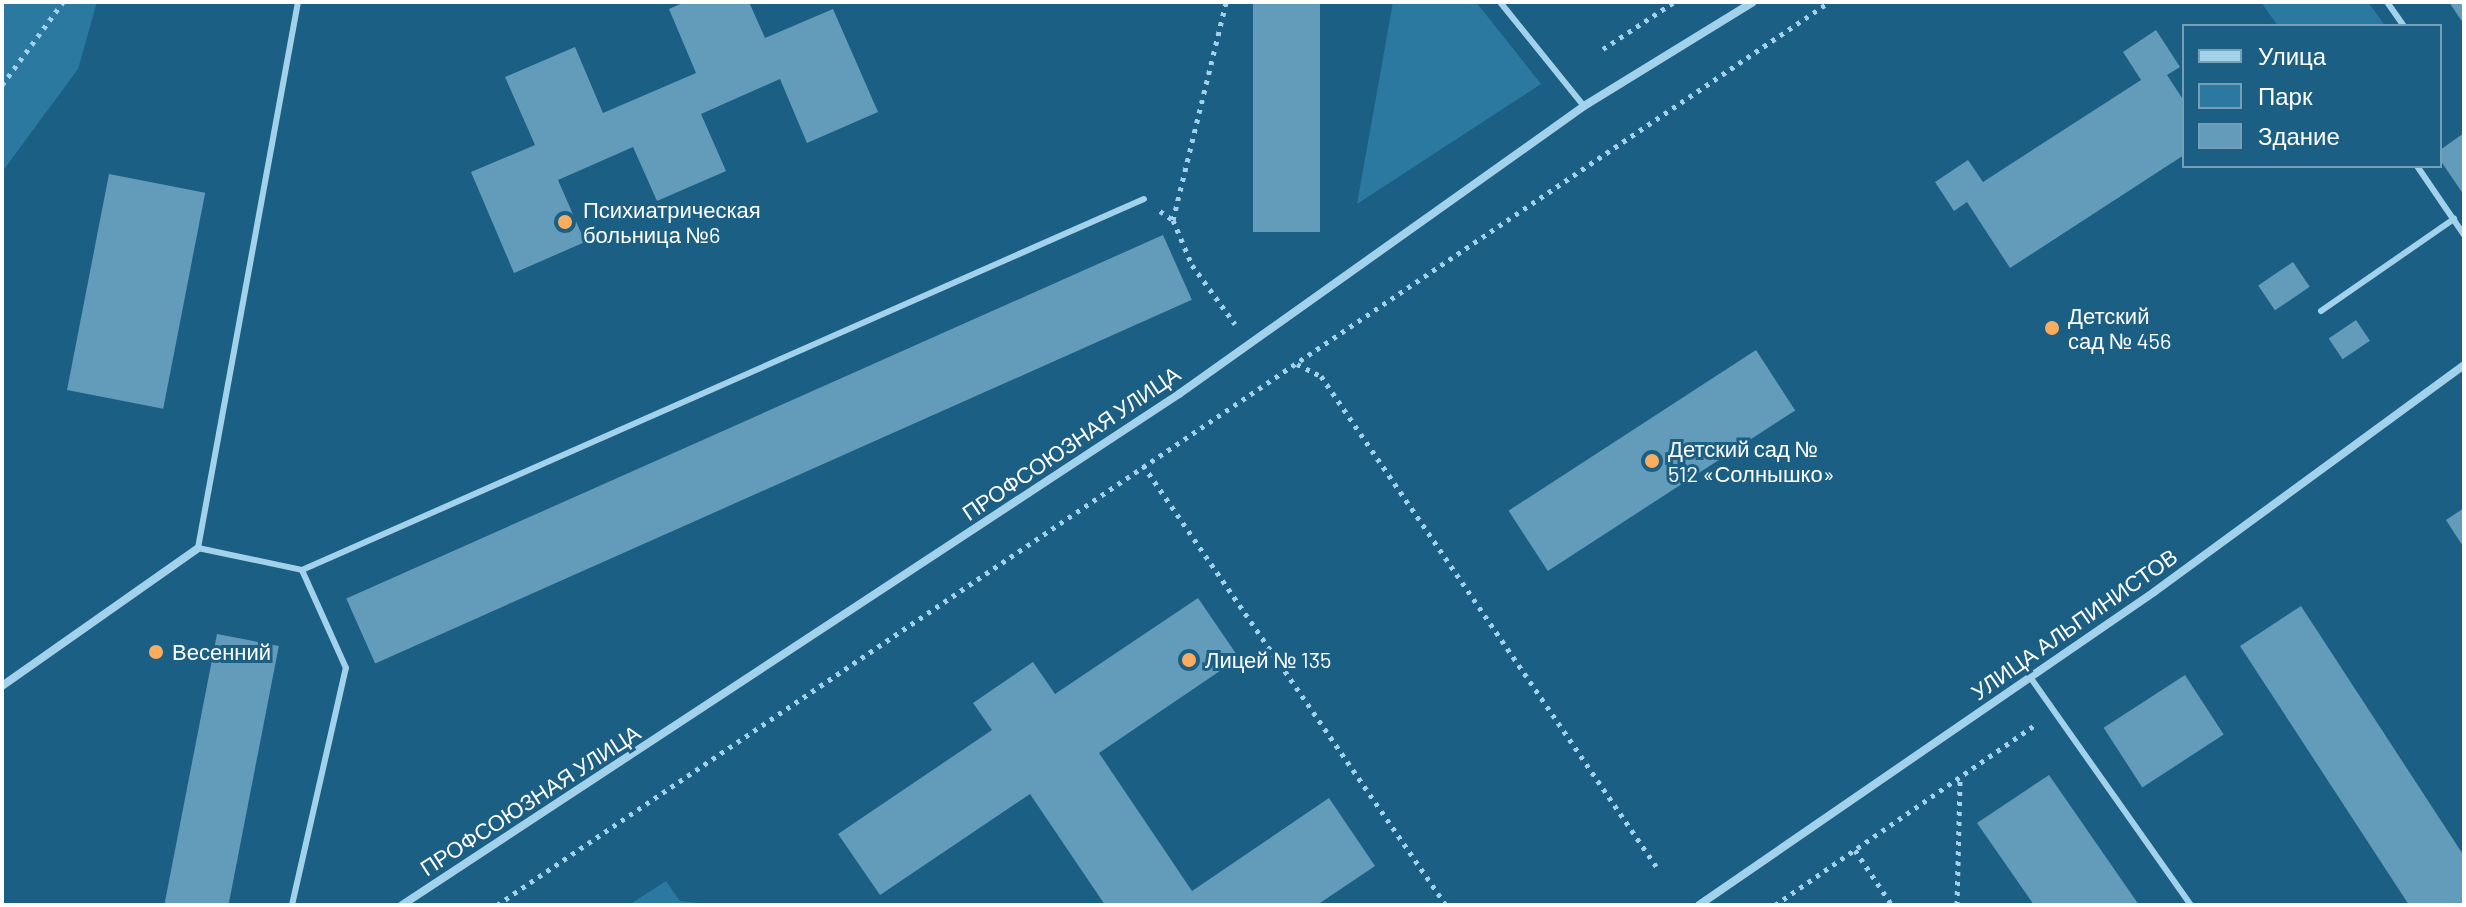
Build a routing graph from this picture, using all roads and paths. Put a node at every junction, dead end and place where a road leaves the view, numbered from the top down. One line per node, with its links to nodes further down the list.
1 (63, 2): 11 (path)
2 (298, 2): 23 (lane)
3 (1226, 2): 16 (path)
4 (1500, 2): 12 (lane)
5 (1674, 2): 10 (path)
6 (1753, 2): 12 (street, ПРОФСОЮЗНАЯ УЛИЦА)
7 (1829, 2): 20 (path)
8 (2387, 2): 9 (lane)
9 (2403, 24)
10 (1603, 49)
11 (2, 85)
12 (1584, 106): 32 (street, ПРОФСОЮЗНАЯ УЛИЦА)
13 (2418, 168): 15 (lane)
14 (1144, 199): 16 (path); 24 (lane)
15 (2454, 219): 17 (lane); 18 (lane)
16 (1173, 220): 19 (path)
17 (2464, 235)
18 (2321, 311)
19 (1238, 328)
20 (1296, 364): 22 (path); 30 (path)
21 (2464, 365): 25 (street, УЛИЦА АЛЬПИНИСТОВ)
22 (1143, 465): 33 (path); 34 (path)
23 (198, 548): 24 (lane); 26 (street)
24 (302, 570): 31 (lane)
25 (2030, 677): 27 (lane); 35 (street, УЛИЦА АЛЬПИНИСТОВ)
26 (2, 686)
27 (2054, 712): 28 (path); 39 (lane)
28 (1960, 777): 29 (path); 38 (path)
29 (1855, 850): 36 (path); 37 (path)
30 (1656, 866)
31 (292, 905)
32 (402, 905)
33 (497, 905)
34 (1446, 905)
35 (1699, 905)
36 (1775, 905)
37 (1892, 905)
38 (1957, 905)
39 (2191, 905)

